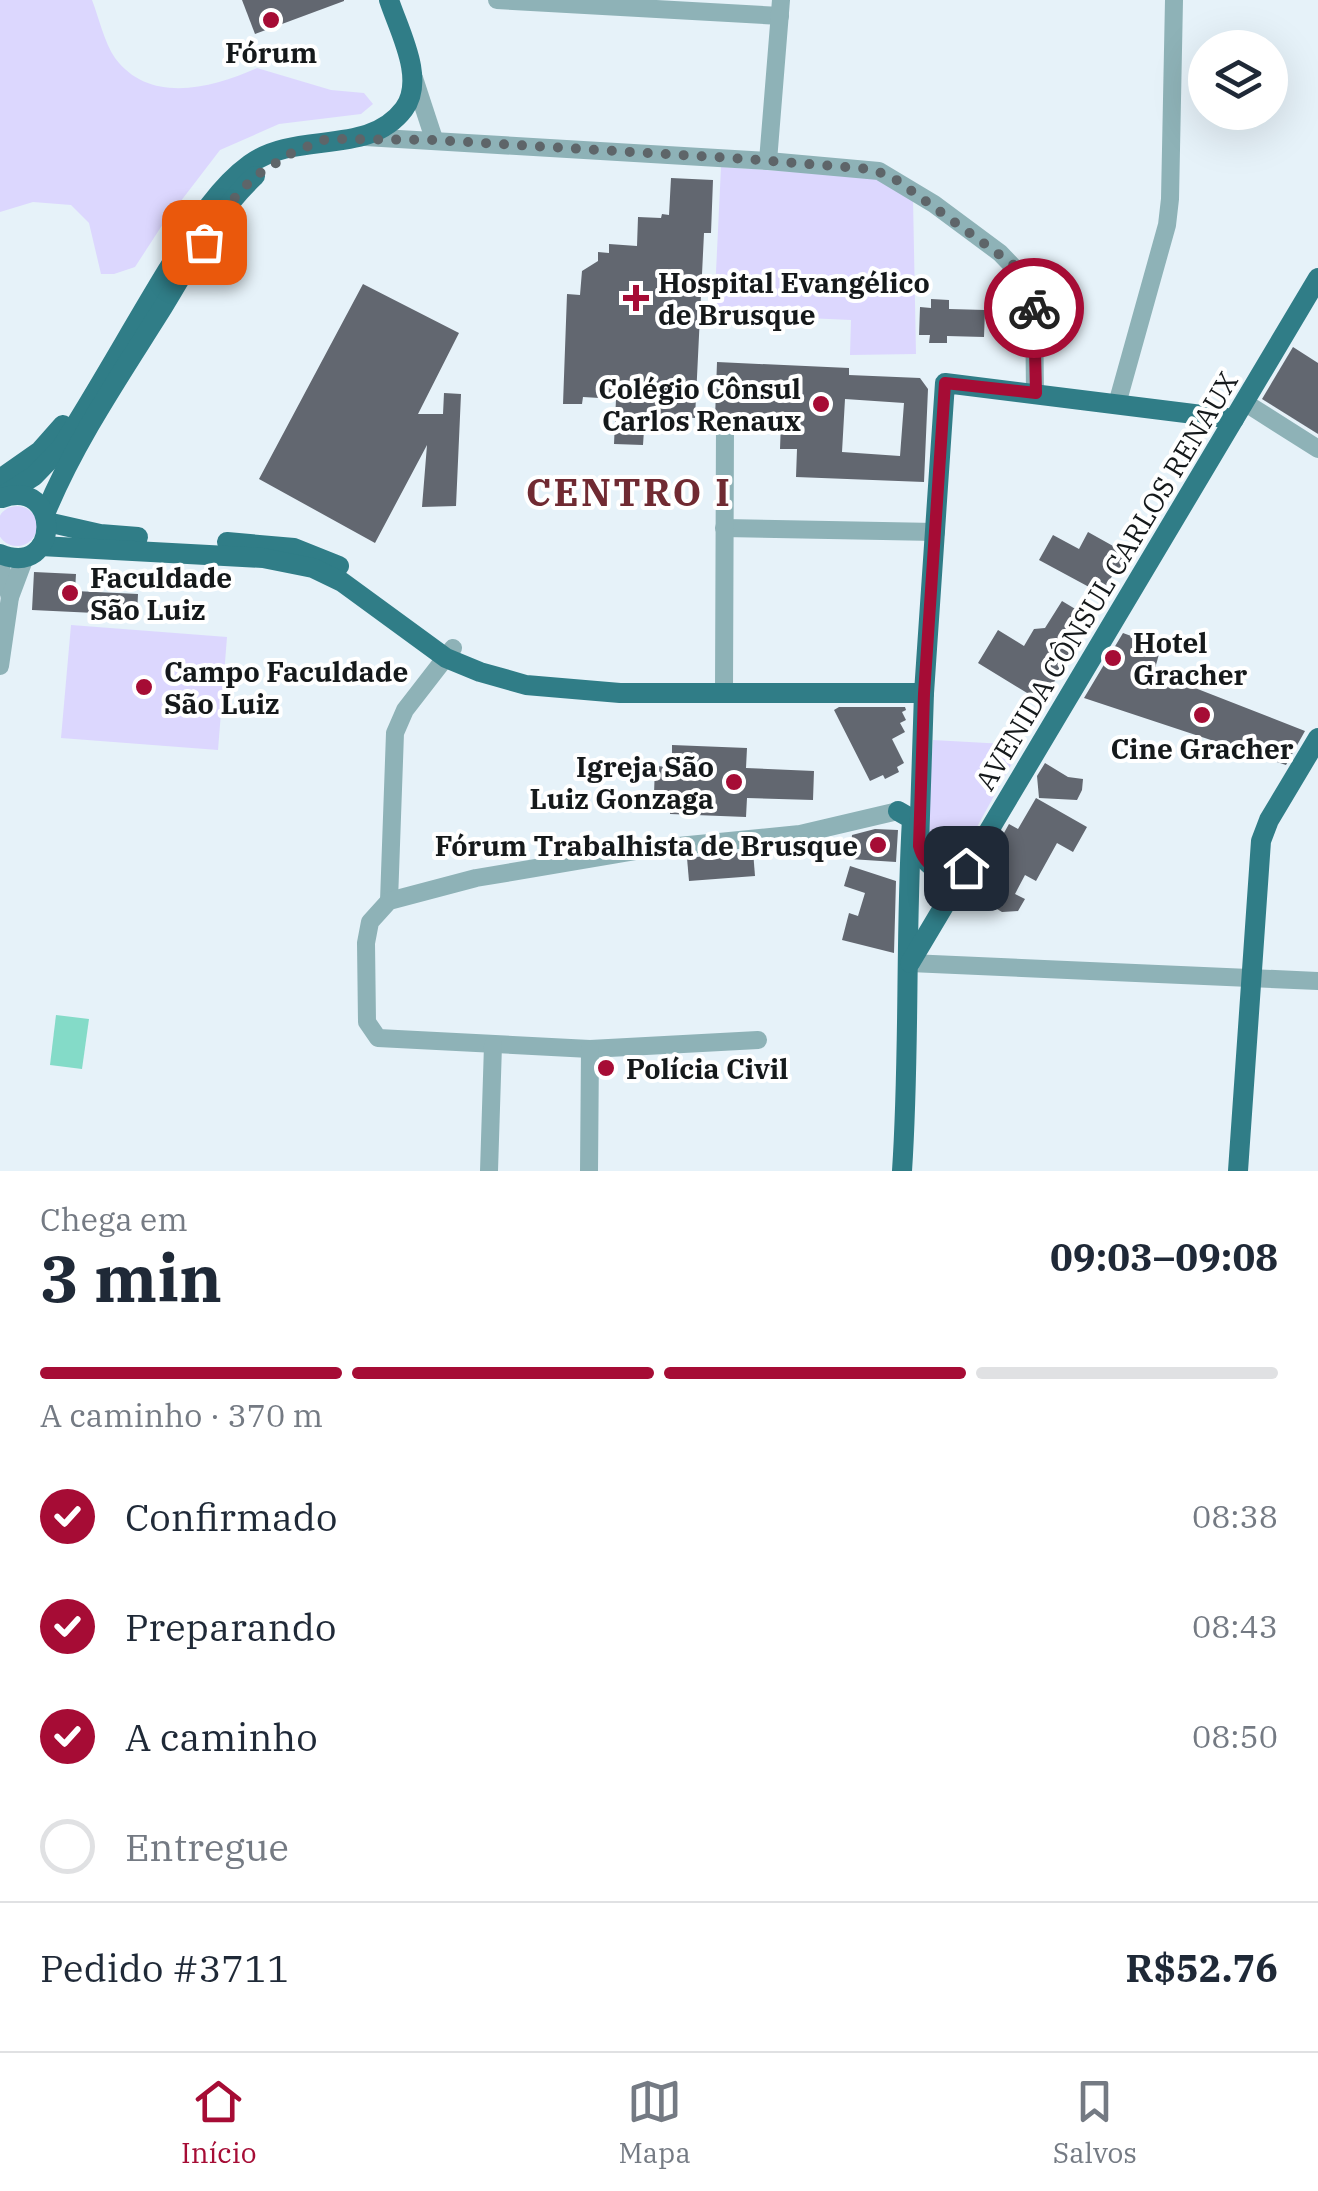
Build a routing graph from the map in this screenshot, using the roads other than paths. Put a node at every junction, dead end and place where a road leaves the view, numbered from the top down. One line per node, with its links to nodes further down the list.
1 (389, 0): 6 (main road)
2 (498, 0): 4 (street)
3 (1174, 0): 14 (street)
4 (647, 4): 5 (street)
5 (781, 8): 10 (street)
6 (413, 76): 7 (main road); 9 (street)
7 (365, 137): 8 (main road); 9 (street)
8 (323, 140): 12 (main road); 20 (main road)
9 (434, 140): 10 (street)
10 (768, 161): 13 (street)
11 (1316, 287): 15 (main road, AVENIDA CÔNSUL CARLOS RENAUX)
12 (99, 380): 18 (main road); 19 (main road)
13 (1036, 393): 14 (main road); 22 (main road)
14 (1117, 404): 15 (main road)
15 (1239, 410): 17 (street); 35 (main road, AVENIDA CÔNSUL CARLOS RENAUX)
16 (724, 426): 21 (street)
17 (1318, 448)
18 (0, 479)
19 (0, 498): 20 (main road)
20 (46, 518): 23 (main road); 24 (main road)
21 (724, 528): 22 (street); 30 (street)
22 (936, 532): 31 (main road)
23 (113, 542): 24 (main road); 28 (main road)
24 (33, 552): 25 (main road); 27 (street)
25 (0, 554)
26 (0, 565): 27 (street)
27 (5, 597): 29 (street)
28 (450, 653): 30 (main road); 36 (street)
29 (0, 666)
30 (724, 686): 31 (main road)
31 (924, 687): 32 (main road)
32 (922, 738): 34 (main road); 35 (main road)
33 (1318, 738): 38 (main road)
34 (898, 810): 36 (street); 37 (main road)
35 (966, 868): 37 (main road, AVENIDA CÔNSUL CARLOS RENAUX)
36 (389, 902): 41 (street)
37 (910, 963): 38 (street); 45 (main road)
38 (1252, 980): 39 (street); 46 (main road)
39 (1318, 981)
40 (758, 1040): 42 (street)
41 (493, 1045): 42 (street); 43 (street)
42 (590, 1049): 44 (street)
43 (489, 1171)
44 (588, 1171)
45 (902, 1171)
46 (1238, 1171)

